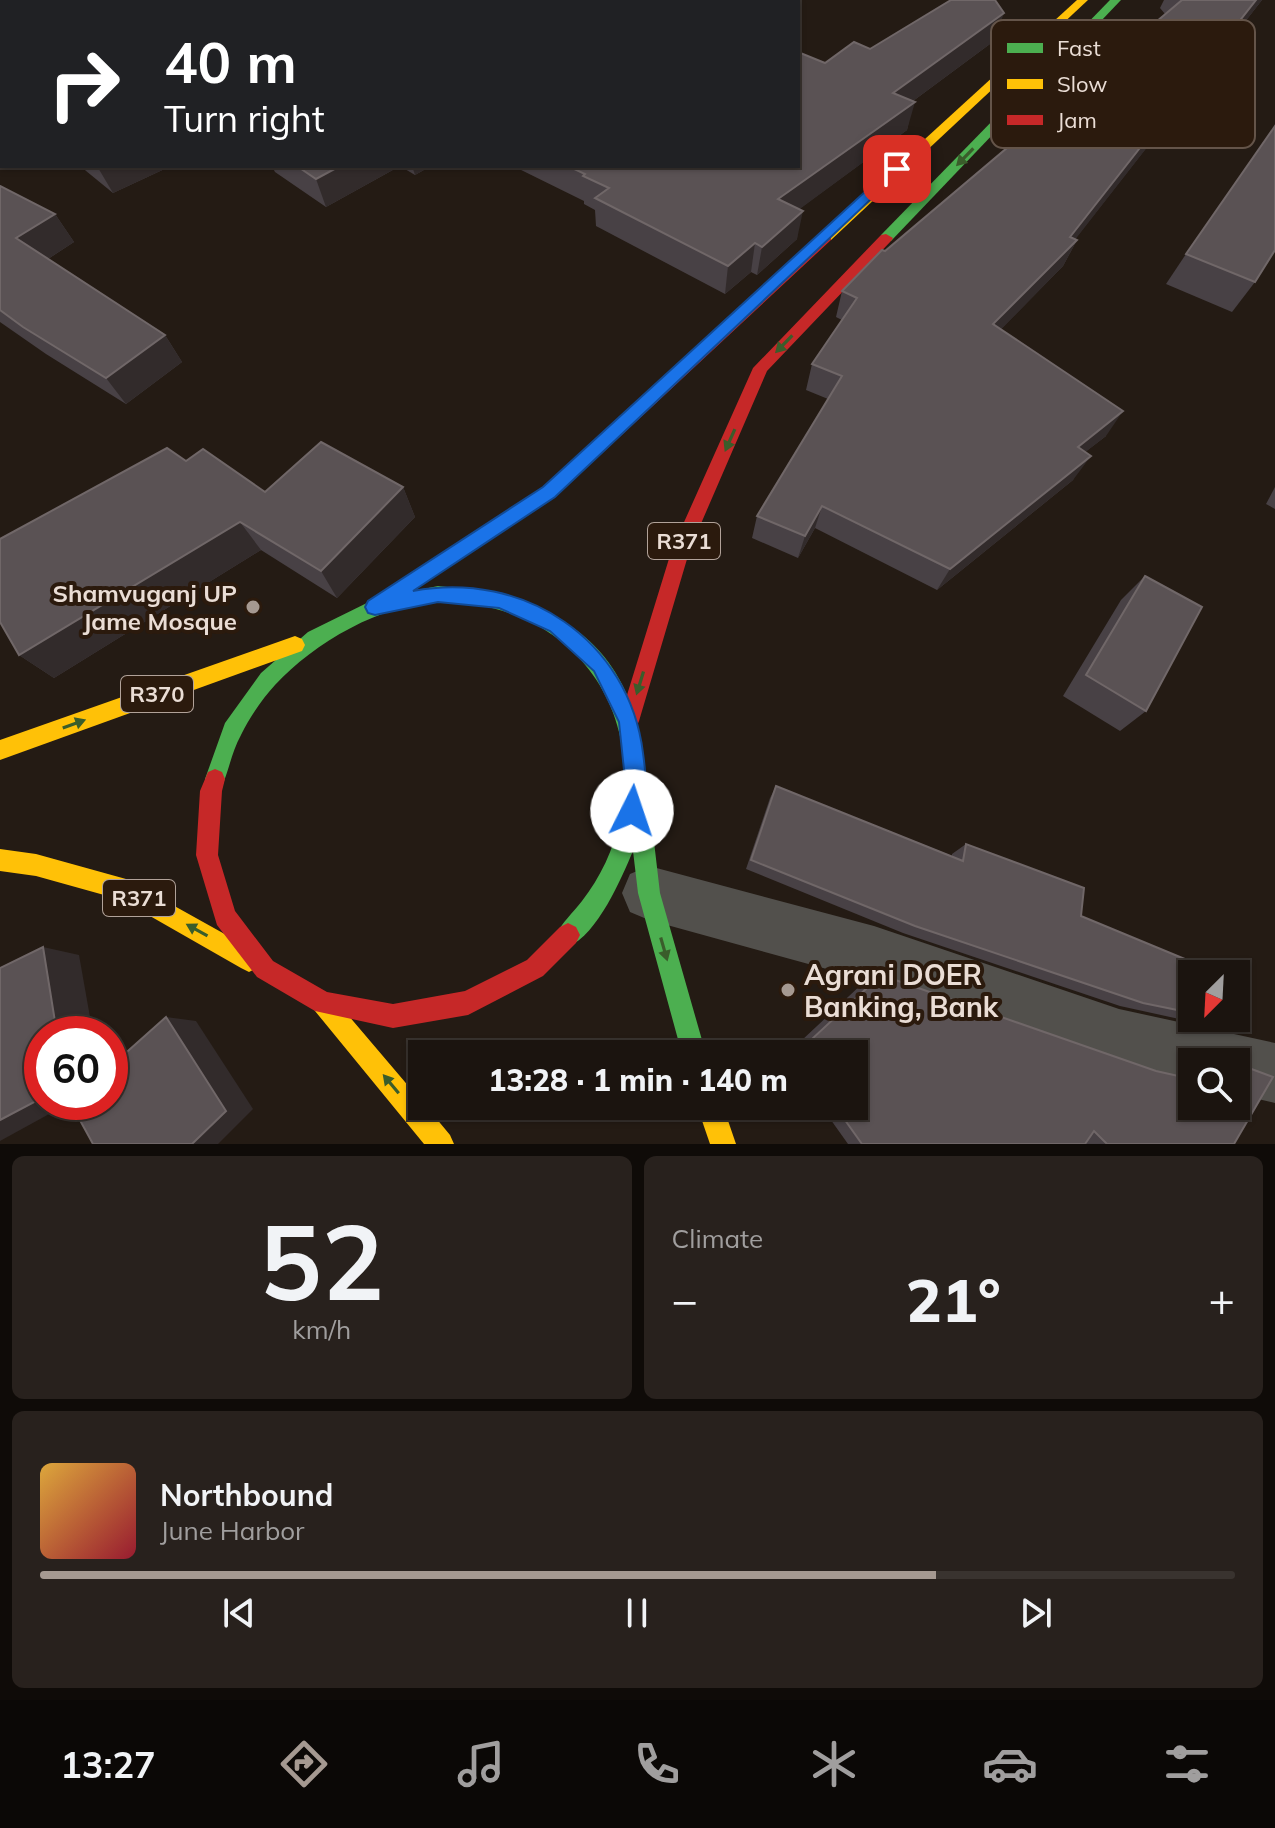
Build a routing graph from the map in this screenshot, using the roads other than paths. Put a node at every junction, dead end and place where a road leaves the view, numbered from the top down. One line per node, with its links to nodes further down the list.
1 (1083, 0): 3 (main road)
2 (1116, 0): 4 (main road, R371, one-way to 4)
3 (1061, 20)
4 (1097, 20)
5 (991, 84): 7 (main road)
6 (991, 130): 9 (main road, R371, one-way to 9)
7 (375, 607): 8 (main road); 9 (main road)
8 (315, 638): 10 (main road, R370, one-way to 8); 14 (main road)
9 (629, 721): 11 (main road)
10 (0, 750)
11 (637, 789): 13 (main road); 15 (main road)
12 (0, 860): 14 (main road, R371, one-way to 12)
13 (649, 893): 16 (main road, one-way to 16); 17 (street)
14 (265, 969): 15 (main road)
15 (323, 1003): 21 (main road, one-way to 15)
16 (690, 1040)
17 (1178, 1052)
18 (1250, 1067): 19 (street)
19 (1275, 1073)
20 (715, 1120): 22 (main road)
21 (441, 1144)
22 (723, 1144)

